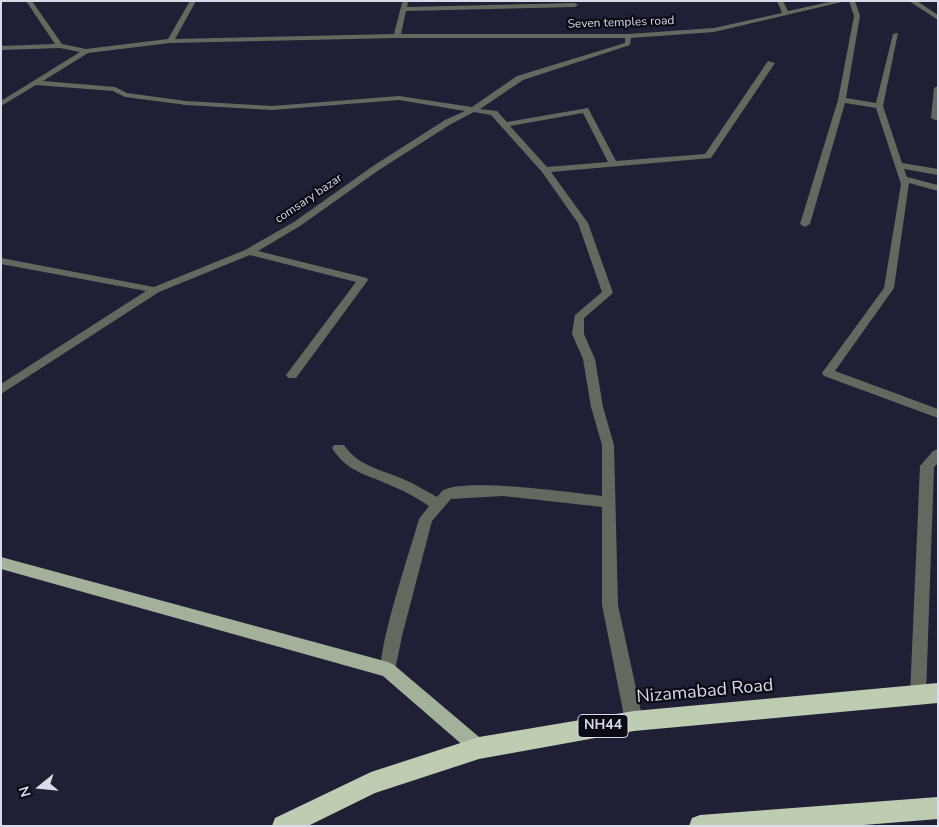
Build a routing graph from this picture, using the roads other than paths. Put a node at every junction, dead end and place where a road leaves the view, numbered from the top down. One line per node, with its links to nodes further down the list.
1 (29, 1): 16 (street)
2 (194, 1): 15 (street)
3 (405, 1): 9 (street)
4 (780, 1): 10 (street)
5 (843, 1): 10 (street, Seven temples road)
6 (852, 1): 24 (street)
7 (912, 1): 11 (street)
8 (575, 6): 9 (street)
9 (405, 9): 13 (street)
10 (786, 14): 14 (street, Seven temples road)
11 (938, 18)
12 (896, 34): 26 (street)
13 (396, 36): 14 (street, Seven temples road); 15 (street, Seven temples road)
14 (628, 36): 27 (street, comsary bazar)
15 (170, 41): 18 (street, Seven temples road)
16 (60, 46): 17 (street); 18 (street)
17 (1, 48)
18 (86, 51): 20 (street)
19 (772, 63): 30 (street)
20 (36, 83): 23 (street); 27 (street)
21 (938, 88): 28 (street)
22 (1, 95): 23 (street)
23 (14, 96): 25 (street)
24 (842, 100): 26 (street); 36 (street)
25 (1, 104)
26 (879, 106): 31 (street)
27 (476, 108): 29 (street); 37 (street, comsary bazar)
28 (935, 118)
29 (505, 126): 30 (street); 32 (street)
30 (613, 164): 32 (street)
31 (898, 165): 33 (street); 34 (street)
32 (544, 170): 45 (street)
33 (938, 172)
34 (903, 179): 35 (street); 42 (street)
35 (938, 188)
36 (805, 224)
37 (249, 252): 39 (street, comsary bazar); 40 (street)
38 (1, 261): 39 (street)
39 (155, 290): 41 (street, comsary bazar)
40 (292, 375)
41 (1, 390)
42 (938, 414)
43 (339, 448): 46 (street)
44 (938, 454): 49 (street)
45 (609, 502): 46 (street); 50 (street)
46 (437, 504): 48 (street)
47 (1, 563): 48 (main road)
48 (388, 670): 51 (main road)
49 (928, 694): 50 (highway, Nizamabad Road / NH44)
50 (634, 721): 51 (highway, Nizamabad Road / NH44)
51 (479, 748): 53 (highway, Nizamabad Road / NH44)
52 (938, 808): 54 (highway)
53 (283, 826)
54 (700, 826)

